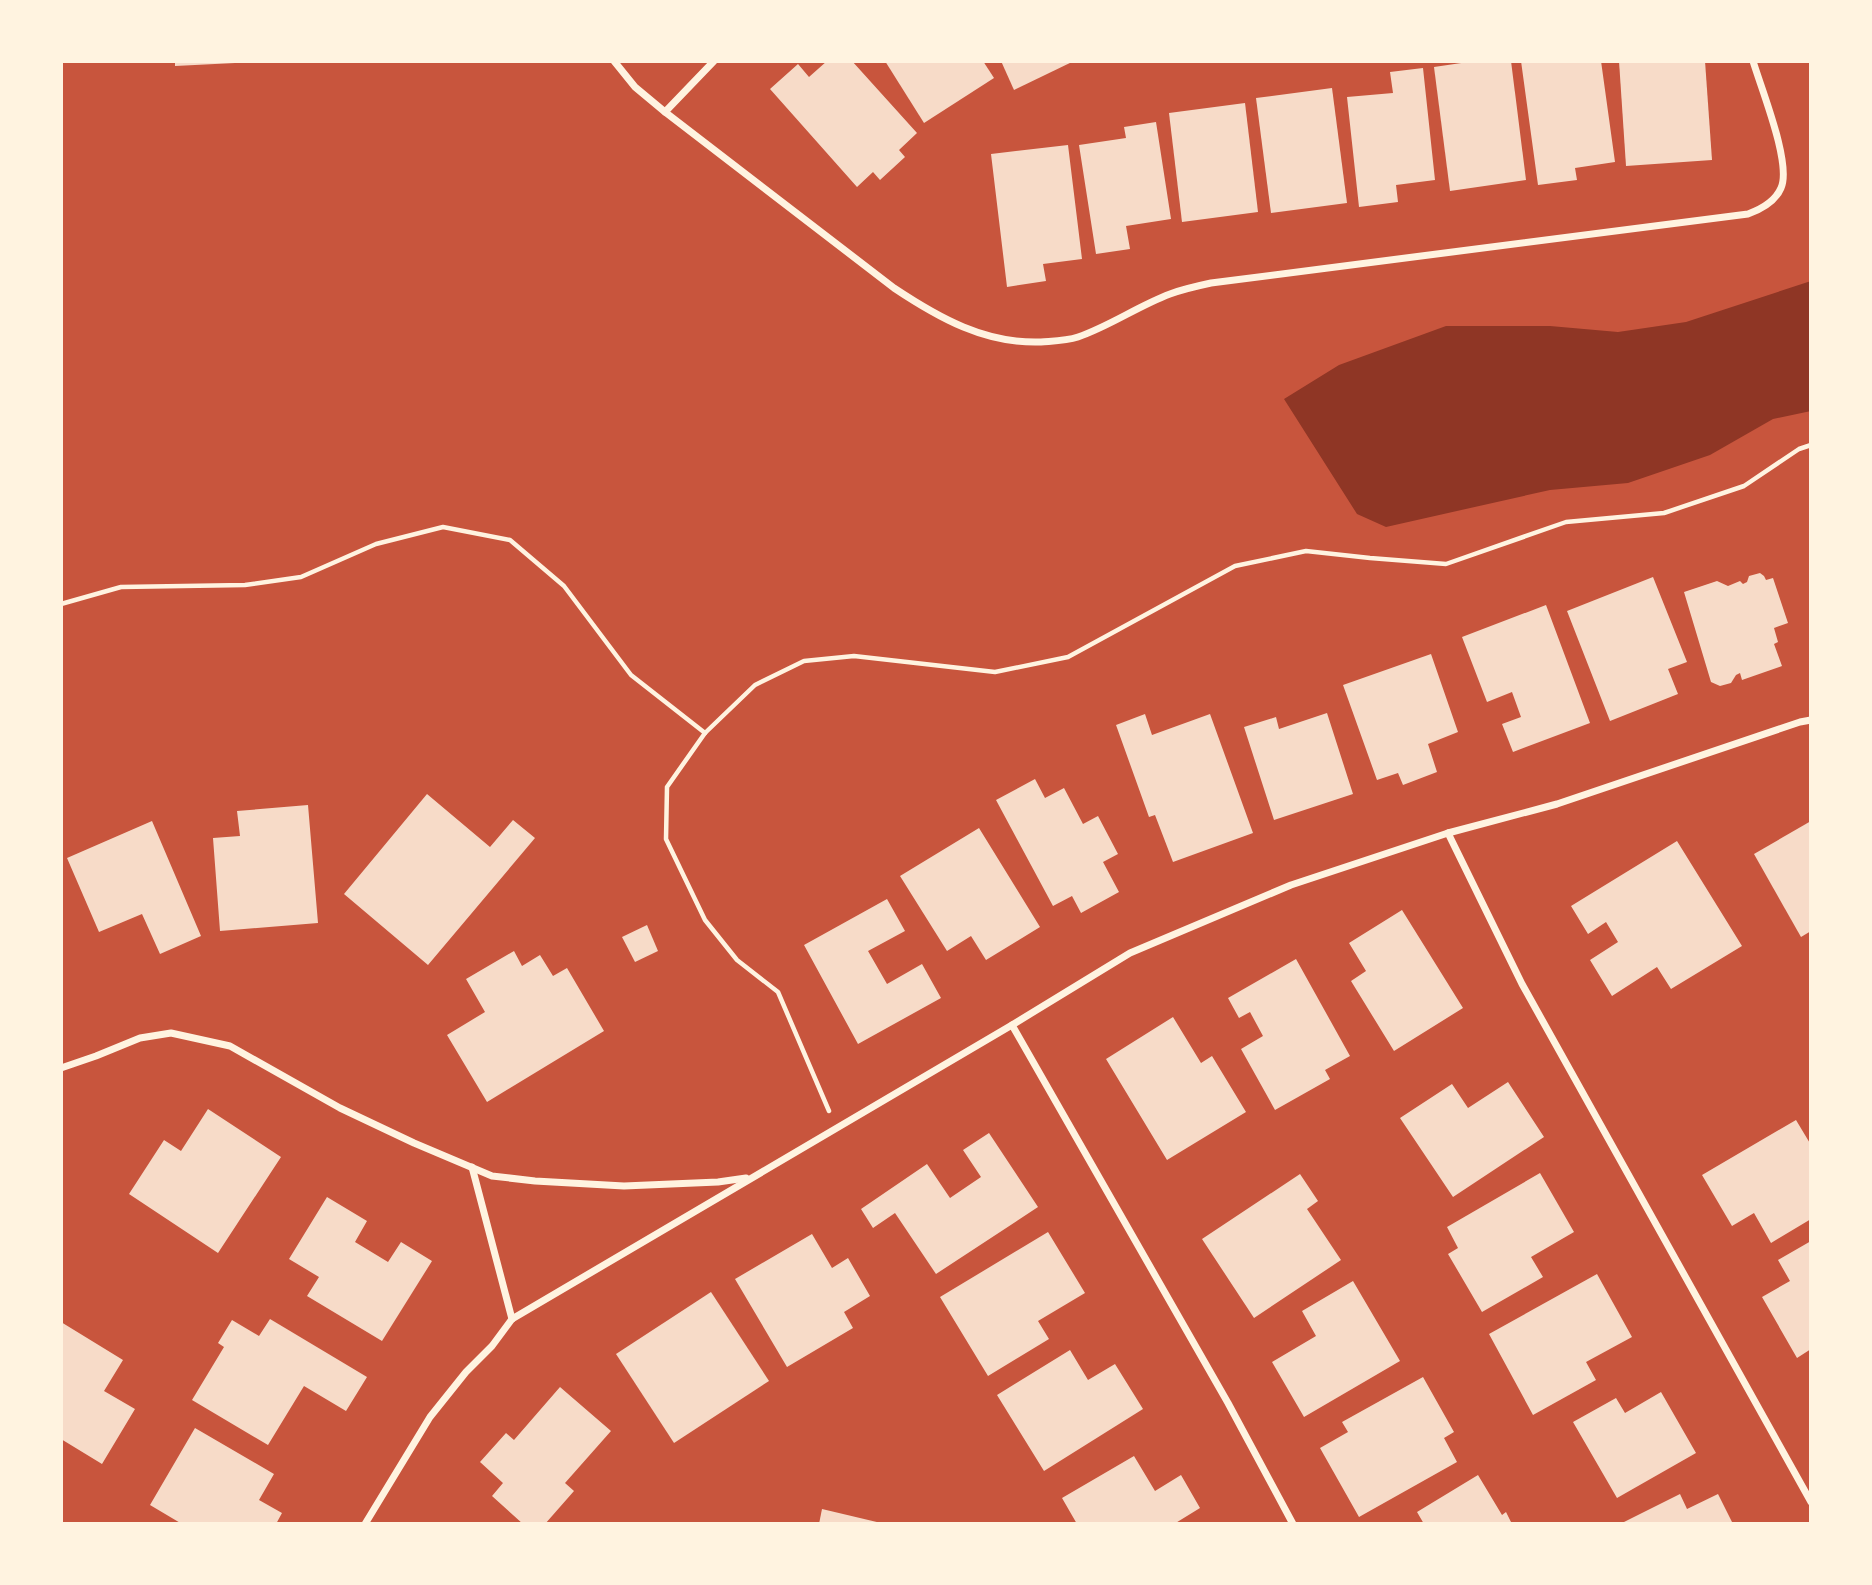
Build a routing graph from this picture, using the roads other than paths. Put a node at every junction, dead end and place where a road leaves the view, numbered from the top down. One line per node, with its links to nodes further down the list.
1 (614, 61): 4 (street)
2 (714, 61): 4 (street)
3 (1753, 61): 4 (street)
4 (665, 112)
5 (1811, 720): 6 (street)
6 (1448, 833): 7 (street); 12 (street)
7 (1012, 1025): 10 (street); 14 (street)
8 (61, 1068): 9 (street)
9 (472, 1167): 10 (street); 11 (street)
10 (751, 1177): 11 (street)
11 (512, 1319): 13 (street)
12 (1811, 1502)
13 (365, 1524)
14 (1293, 1524)

